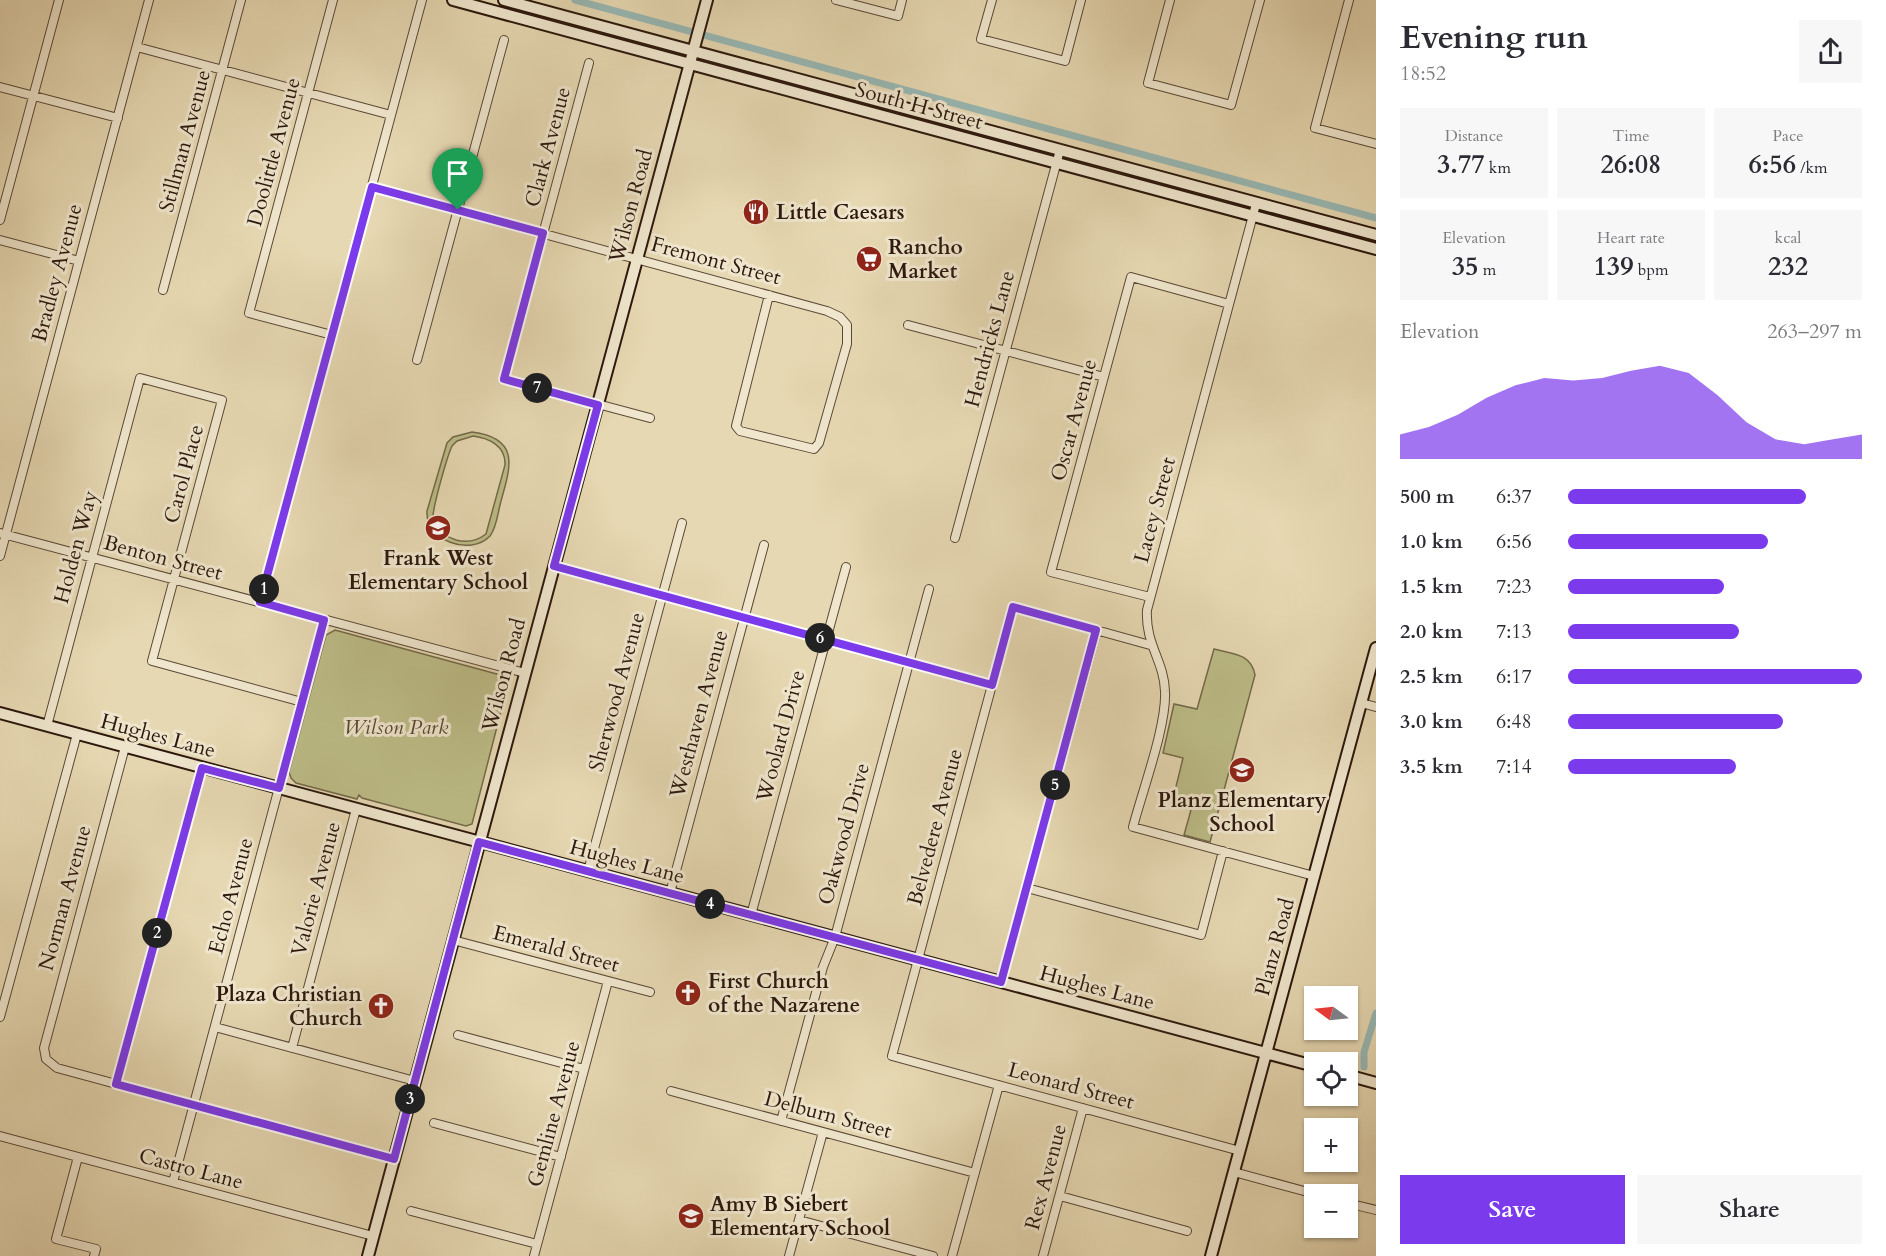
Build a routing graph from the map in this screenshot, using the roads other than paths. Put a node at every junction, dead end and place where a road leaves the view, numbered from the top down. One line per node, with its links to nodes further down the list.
1 (59, 0): 24 (street)
2 (149, 0): 17 (street, Bradley Avenue)
3 (241, 0): 21 (street, Stillman Avenue)
4 (333, 0): 23 (street, Doolittle Avenue)
5 (422, 0): 25 (street)
6 (453, 0): 20 (street, South H Street)
7 (504, 0): 18 (street, South H Street)
8 (707, 0): 18 (street, Wilson Road)
9 (836, 0): 10 (street)
10 (902, 0)
11 (992, 0): 12 (street)
12 (1081, 0)
13 (1170, 0): 14 (street)
14 (1260, 0)
15 (1349, 0): 27 (street)
16 (504, 40): 32 (street)
17 (137, 47): 21 (street); 26 (street, Bradley Avenue)
18 (693, 51): 20 (street, Wilson Road); 28 (street, South H Street)
19 (589, 63): 35 (street, Clark Avenue)
20 (689, 65): 29 (street, South H Street); 39 (street, Wilson Road)
21 (222, 70): 23 (street); 41 (street, Stillman Avenue)
22 (0, 87): 24 (street)
23 (308, 93): 25 (street); 45 (street, Doolittle Avenue)
24 (33, 96): 26 (street); 34 (street)
25 (391, 115): 30 (street)
26 (118, 118): 40 (street, Bradley Avenue)
27 (1376, 144)
28 (1060, 150): 29 (street, Hendricks Lane); 31 (street, South H Street)
29 (1056, 163): 33 (street, South H Street); 46 (street, Hendricks Lane)
30 (372, 187): 32 (street, Fremont Street); 45 (street)
31 (1256, 204): 33 (street, Lacey Street); 36 (street, South H Street)
32 (458, 210): 35 (street, Fremont Street); 47 (street)
33 (1252, 216): 38 (street, South H Street); 43 (street, Lacey Street)
34 (0, 220)
35 (543, 233): 39 (street, Fremont Street); 50 (street, Clark Avenue)
36 (1376, 235)
37 (0, 240): 40 (street)
38 (1376, 249)
39 (637, 258): 42 (street, Fremont Street); 50 (street, Wilson Road)
40 (79, 261): 53 (street, Bradley Avenue)
41 (163, 291)
42 (769, 294): 42 (street, Fremont Street)
43 (1229, 304): 48 (street, Oscar Avenue); 63 (street, Lacey Street)
44 (908, 325): 46 (street)
45 (332, 335): 64 (street)
46 (1006, 351): 48 (street); 54 (street, Hendricks Lane)
47 (417, 360)
48 (1104, 377): 63 (street, Oscar Avenue)
49 (222, 400): 57 (street, Holden Way); 60 (street, Carol Place)
50 (598, 405): 51 (street); 58 (street, Wilson Road)
51 (650, 418)
52 (682, 523): 62 (street, Sherwood Avenue)
53 (3, 533): 56 (street, Bradley Avenue); 57 (street, Benton Street)
54 (955, 538)
55 (764, 545): 65 (street, Westhaven Avenue)
56 (0, 556)
57 (92, 557): 60 (street, Benton Street); 78 (street, Holden Way)
58 (554, 566): 62 (street); 72 (street, Wilson Road)
59 (846, 567): 68 (street, Woolard Drive)
60 (174, 579): 64 (street, Benton Street); 74 (street, Carol Place)
61 (929, 590): 71 (street, Oakwood Drive)
62 (662, 596): 65 (street); 86 (street, Sherwood Avenue)
63 (1150, 597): 69 (street, Lacey Street)
64 (260, 602): 66 (street, Benton Street)
65 (744, 618): 68 (street); 89 (street, Westhaven Avenue)
66 (324, 620): 72 (street, Benton Street); 74 (street, Echo Avenue)
67 (1096, 630): 69 (street); 73 (street, Belvedere Avenue); 88 (street)
68 (826, 640): 71 (street); 90 (street, Woolard Drive)
69 (1150, 645): 85 (street, Lacey Street)
70 (1376, 648): 75 (street, Planz Road)
71 (909, 662): 73 (street); 91 (street, Oakwood Drive)
72 (525, 673): 84 (street, Wilson Road)
73 (992, 685): 93 (street, Belvedere Avenue)
74 (302, 702): 82 (street, Echo Avenue)
75 (1361, 703): 76 (street); 87 (street, Planz Road)
76 (1376, 707)
77 (0, 714): 78 (street, Hughes Lane)
78 (47, 726): 79 (street, Hughes Lane)
79 (77, 734): 80 (street, Hughes Lane); 97 (street)
80 (125, 747): 81 (street, Hughes Lane); 108 (street, Norman Avenue)
81 (202, 768): 82 (street, Hughes Lane); 108 (street)
82 (279, 788): 83 (street, Hughes Lane); 98 (street, Echo Avenue)
83 (356, 809): 84 (street, Hughes Lane); 100 (street, Valorie Avenue)
84 (479, 842): 86 (street, Hughes Lane); 92 (street, Wilson Road)
85 (1223, 852): 87 (street); 88 (street)
86 (588, 871): 89 (street, Hughes Lane)
87 (1314, 876): 101 (street, Planz Road)
88 (1027, 888): 95 (street)
89 (670, 893): 90 (street, Hughes Lane)
90 (752, 915): 91 (street, Hughes Lane)
91 (835, 937): 93 (street, Hughes Lane); 113 (street, Oakwood Drive)
92 (453, 939): 94 (street, Emerald Street); 106 (street, Wilson Road)
93 (918, 960): 95 (street, Hughes Lane); 102 (street, Belvedere Avenue)
94 (608, 981): 96 (street, Emerald Street); 104 (street, Gemline Avenue)
95 (1001, 982): 101 (street, Hughes Lane)
96 (650, 992)
97 (0, 1017)
98 (214, 1027): 100 (street); 111 (street, Echo Avenue)
99 (458, 1035): 104 (street)
100 (292, 1048): 106 (street)
101 (1266, 1053): 103 (street, Hughes Lane); 117 (street, Planz Road)
102 (892, 1056): 109 (street, Leonard Street)
103 (1304, 1063)
104 (585, 1069): 119 (street, Gemline Avenue)
105 (1358, 1078): 107 (street)
106 (415, 1081): 120 (street, Wilson Road)
107 (1376, 1083)
108 (116, 1084): 111 (street)
109 (999, 1085): 112 (street, Leonard Street); 122 (street)
110 (671, 1091): 113 (street, Delburn Street)
111 (194, 1105): 120 (street); 123 (street, Echo Avenue)
112 (1083, 1108): 117 (street, Leonard Street); 125 (street, Rex Avenue)
113 (781, 1121): 115 (street, Delburn Street)
114 (435, 1123): 119 (street)
115 (823, 1132): 122 (street, Delburn Street); 129 (street)
116 (0, 1136): 118 (street, Castro Lane)
117 (1240, 1151): 121 (street, Planz Road)
118 (78, 1157): 123 (street, Castro Lane); 133 (street)
119 (561, 1157): 132 (street, Gemline Avenue)
120 (394, 1159): 131 (street, Wilson Road)
121 (1234, 1172): 124 (street); 140 (street, Planz Road)
122 (975, 1173): 138 (street)
123 (173, 1182): 131 (street, Castro Lane)
124 (1304, 1191)
125 (1060, 1196): 130 (street); 139 (street, Rex Avenue)
126 (1358, 1206): 127 (street)
127 (1376, 1210)
128 (411, 1211): 132 (street)
129 (799, 1220): 136 (street); 137 (street)
130 (1187, 1231)
131 (373, 1236): 134 (street, Wilson Road)
132 (537, 1244): 135 (street, Gemline Avenue)
133 (95, 1253)
134 (368, 1256)
135 (534, 1256)
136 (789, 1256)
137 (933, 1256)
138 (952, 1256)
139 (1043, 1256)
140 (1211, 1256)

